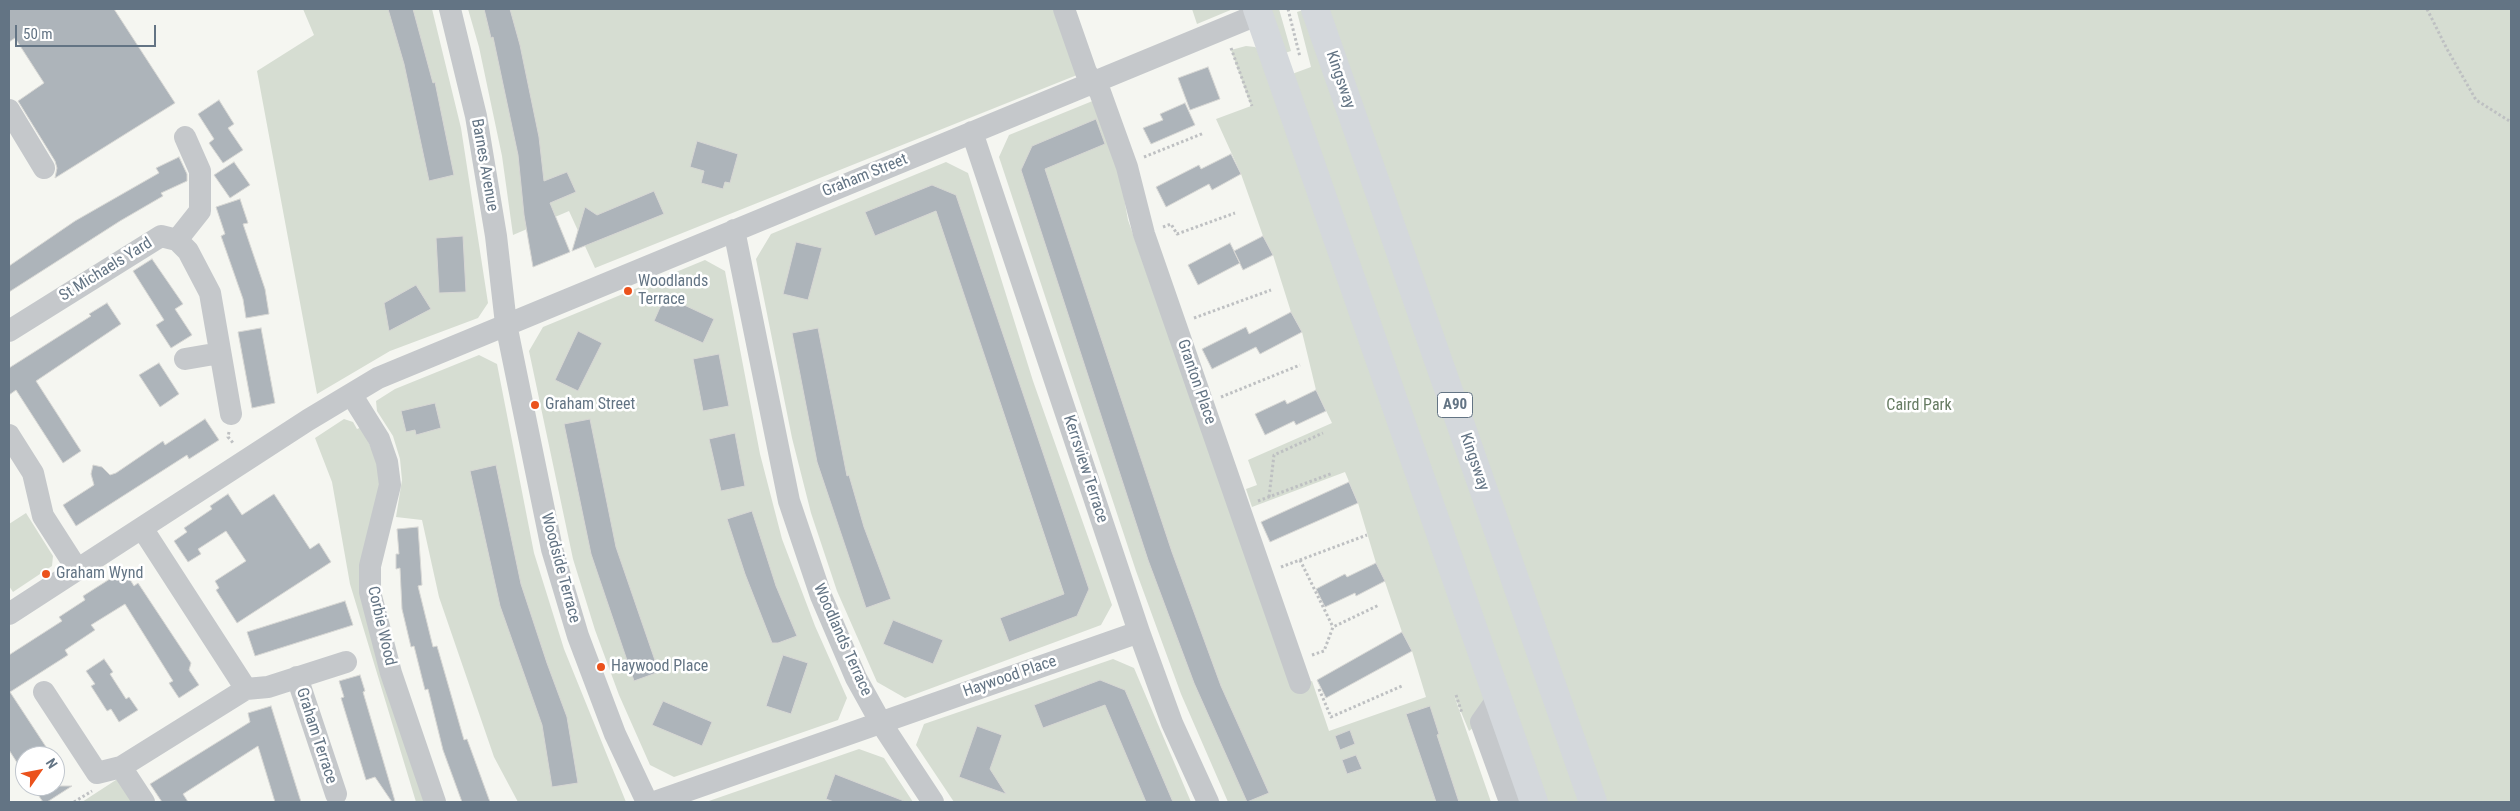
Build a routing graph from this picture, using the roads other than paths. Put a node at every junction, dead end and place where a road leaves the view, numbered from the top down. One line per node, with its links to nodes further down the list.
1 (450, 9): 12 (street, Barnes Avenue)
2 (1064, 9): 5 (street, Granton Place)
3 (1316, 9): 40 (highway, Kingsway / A90)
4 (1258, 11): 5 (street, Graham Street); 28 (highway)
5 (1093, 81): 7 (street, Graham Street); 25 (street, Granton Place)
6 (9, 110): 9 (street)
7 (972, 132): 10 (street, Graham Street); 22 (street, Kerrsview Terrace)
8 (185, 137): 11 (street)
9 (44, 168)
10 (734, 230): 12 (street, Graham Street); 29 (street, Woodlands Terrace)
11 (177, 240): 13 (street, St Michaels Yard); 14 (street, St Michaels Yard)
12 (506, 324): 16 (street, Graham Street); 34 (street, Woodside Terrace)
13 (9, 331)
14 (220, 352): 15 (street); 17 (street, St Michaels Yard)
15 (185, 359)
16 (351, 394): 19 (street, Graham Street); 33 (street, Corbie Wood)
17 (231, 414)
18 (9, 436): 20 (street)
19 (142, 528): 20 (street, Graham Street); 26 (street)
20 (78, 569): 21 (street, Graham Street)
21 (9, 614)
22 (1139, 632): 29 (street, Haywood Place); 37 (street, Kerrsview Terrace)
23 (346, 662): 24 (street, Graham Terrace)
24 (297, 678): 26 (street, Graham Terrace); 31 (street, Graham Terrace)
25 (1309, 684)
26 (246, 689): 30 (street)
27 (44, 692): 30 (street)
28 (1498, 698): 38 (street); 39 (highway)
29 (881, 723): 35 (street, Haywood Place); 36 (street, Woodlands Terrace)
30 (121, 767): 32 (street)
31 (336, 794)
32 (144, 802)
33 (435, 802)
34 (648, 802)
35 (655, 802)
36 (933, 802)
37 (1208, 802)
38 (1510, 802)
39 (1534, 802)
40 (1593, 802)

